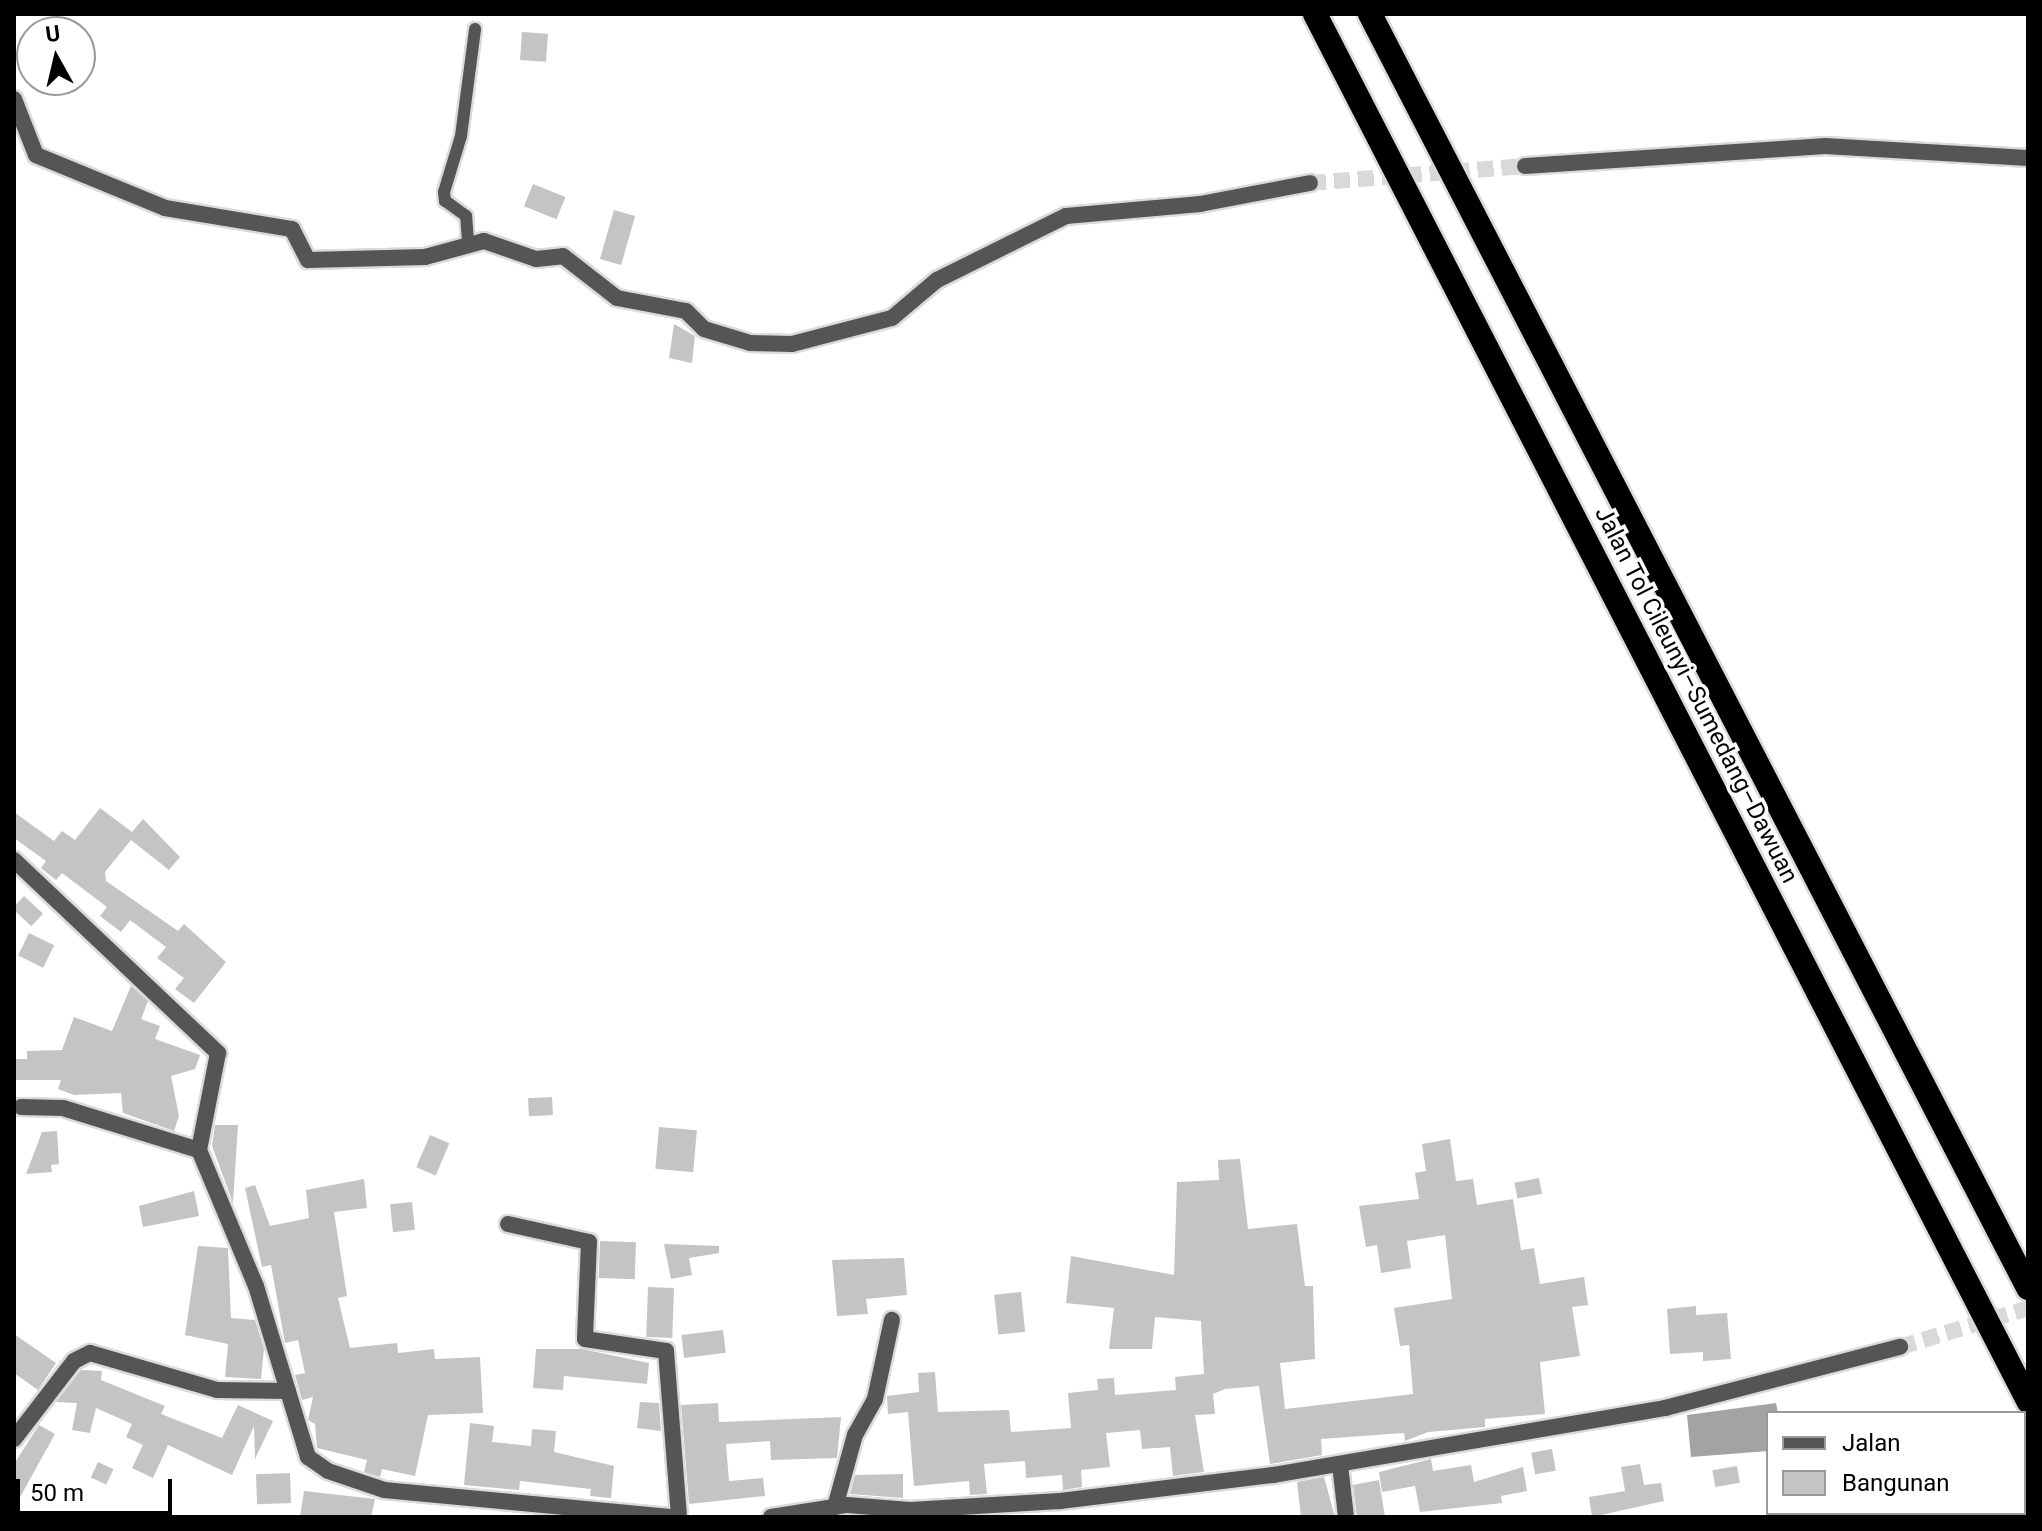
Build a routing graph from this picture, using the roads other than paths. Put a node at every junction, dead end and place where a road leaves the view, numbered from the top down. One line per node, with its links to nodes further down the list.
1 (1315, 14): 17 (highway, Jalan Tol Cileunyi–Sumedang–Dawuan)
2 (1370, 14): 13 (highway, Jalan Tol Cileunyi–Sumedang–Dawuan)
3 (475, 29): 8 (lane)
4 (14, 99): 8 (street)
5 (2028, 158): 6 (street)
6 (1525, 166)
7 (1310, 183): 8 (street)
8 (468, 242)
9 (14, 860): 11 (street)
10 (21, 1107): 11 (street)
11 (199, 1150): 16 (street)
12 (508, 1224): 22 (street)
13 (2028, 1288)
14 (892, 1320): 20 (street)
15 (1900, 1347): 19 (street)
16 (288, 1391): 18 (street); 21 (street)
17 (2028, 1401)
18 (14, 1439)
19 (1340, 1465): 20 (street); 24 (street)
20 (835, 1507): 23 (street)
21 (668, 1517)
22 (679, 1517)
23 (771, 1517)
24 (1346, 1517)

